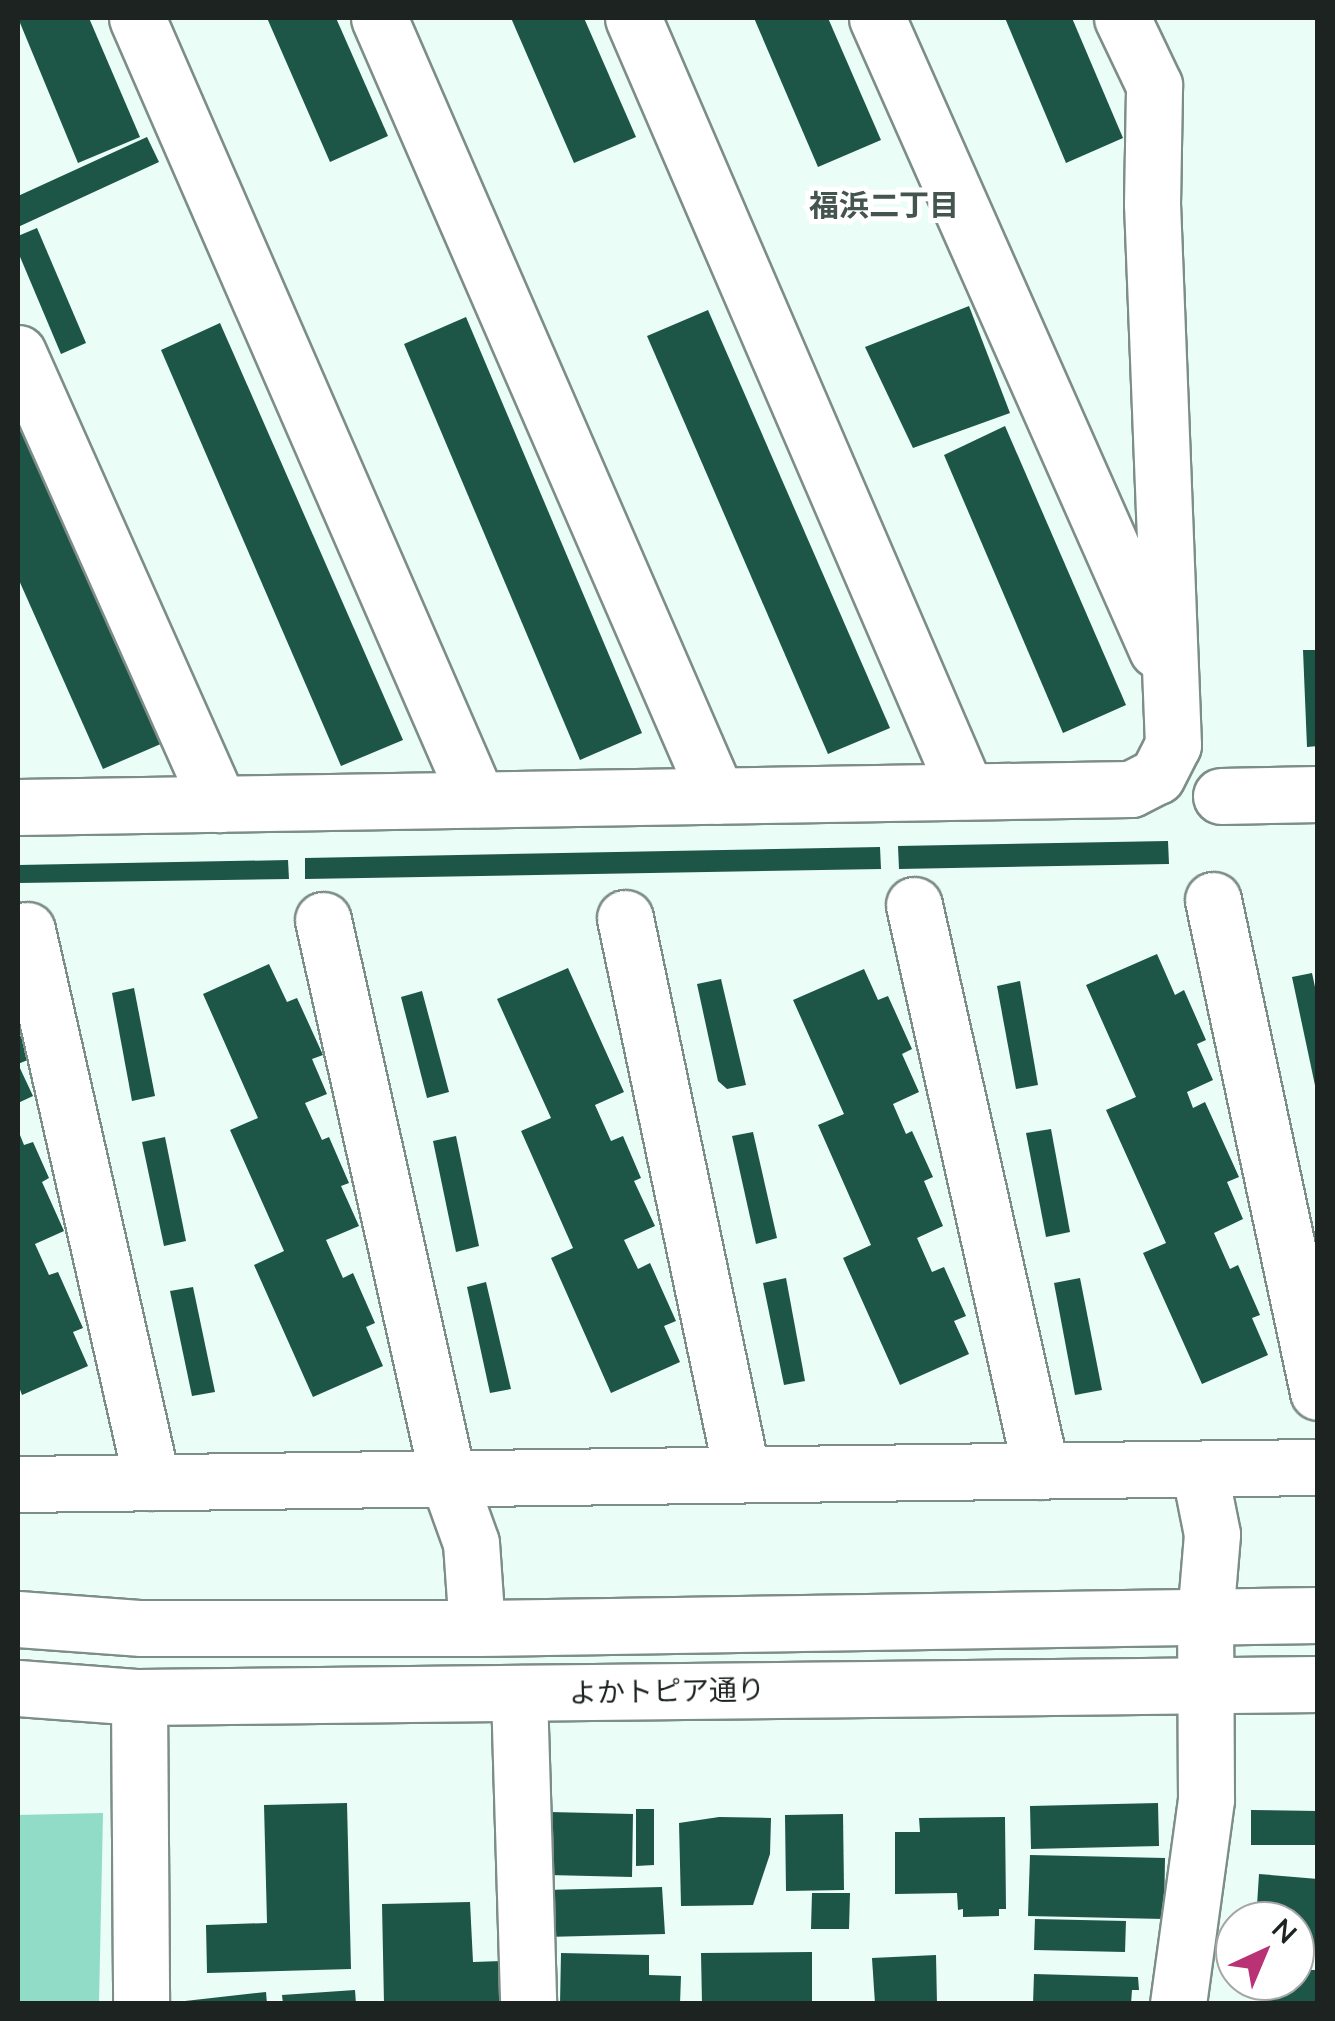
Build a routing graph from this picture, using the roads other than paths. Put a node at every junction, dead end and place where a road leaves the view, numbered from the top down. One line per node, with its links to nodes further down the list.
1 (137, 18): 12 (street)
2 (379, 18): 10 (street)
3 (634, 18): 8 (street)
4 (877, 18): 7 (street)
5 (1122, 18): 7 (street)
6 (18, 352): 13 (street)
7 (1170, 678): 8 (street)
8 (966, 791): 10 (street)
9 (1318, 794): 11 (street)
10 (717, 796): 12 (street)
11 (1220, 796)
12 (476, 800): 13 (street)
13 (219, 804): 14 (street)
14 (18, 807)
15 (1212, 900): 20 (street)
16 (914, 905): 23 (street)
17 (625, 918): 24 (street)
18 (324, 920): 25 (street)
19 (27, 930): 26 (street)
20 (1318, 1392)
21 (1198, 1468): 22 (street); 23 (street); 29 (street)
22 (1318, 1468)
23 (1041, 1471): 24 (street)
24 (742, 1474): 25 (street)
25 (448, 1479): 26 (street); 31 (street)
26 (152, 1482): 27 (street)
27 (18, 1484)
28 (1318, 1615): 29 (street)
29 (1205, 1618): 31 (street); 33 (street)
30 (18, 1620): 31 (street)
31 (478, 1628)
32 (1318, 1684): 33 (street, よかトピア通り)
33 (1205, 1686): 35 (street, よかトピア通り); 39 (street)
34 (18, 1688): 36 (street, よかトピア通り)
35 (519, 1692): 36 (street, よかトピア通り); 38 (street)
36 (139, 1697): 37 (street)
37 (141, 2004)
38 (528, 2004)
39 (1178, 2004)

